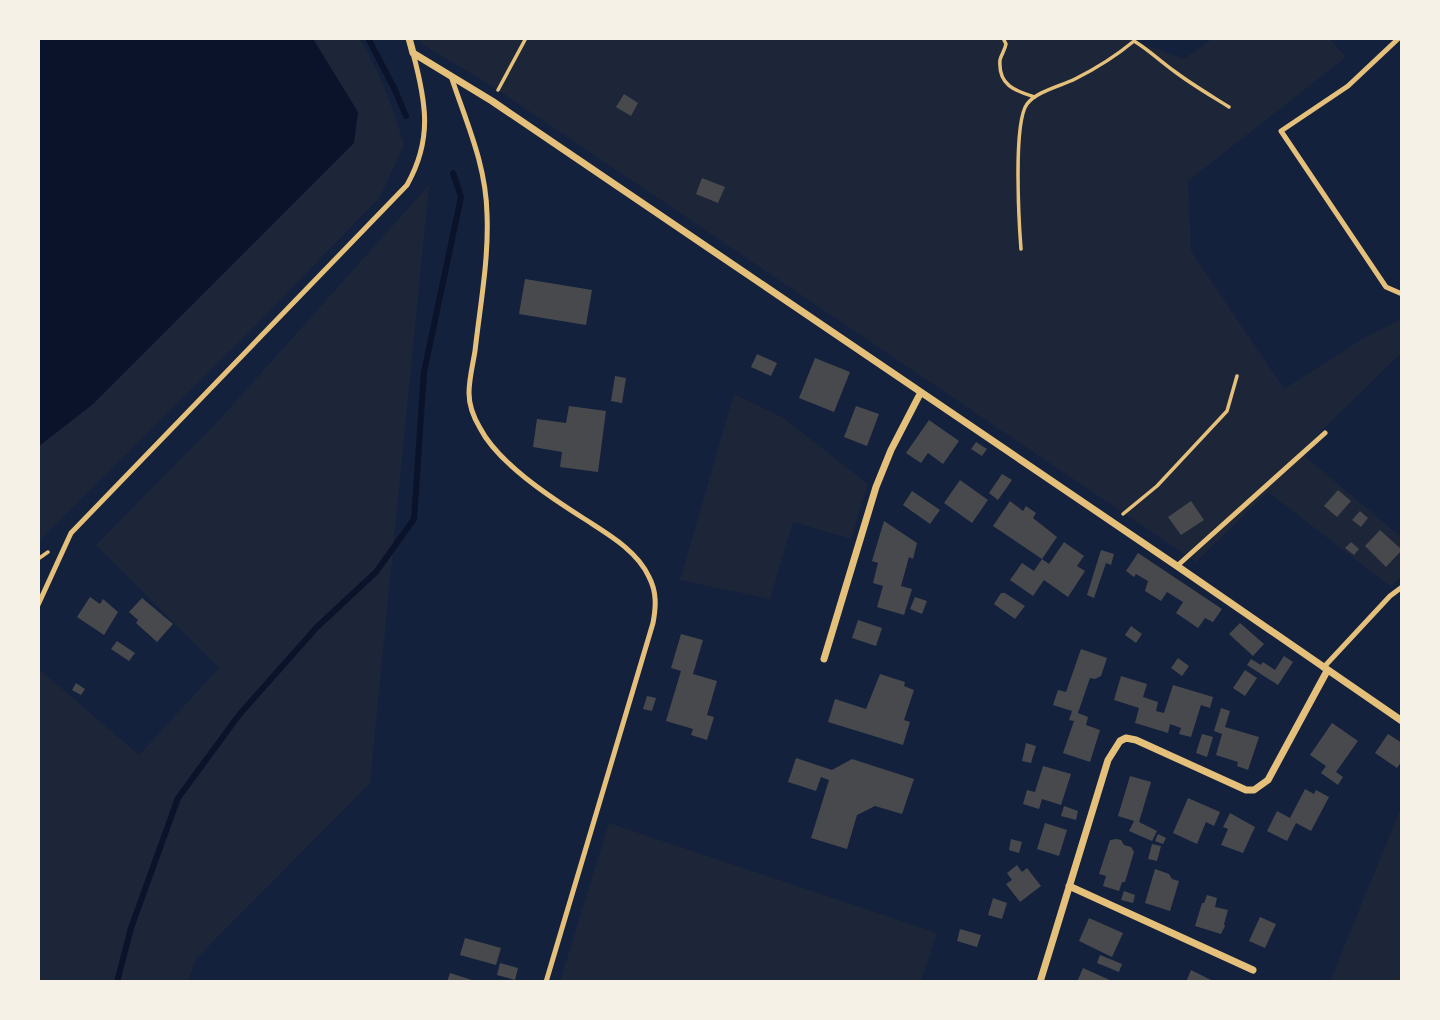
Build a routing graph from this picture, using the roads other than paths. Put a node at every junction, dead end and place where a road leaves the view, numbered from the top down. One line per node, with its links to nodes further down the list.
1 (409, 38): 3 (street)
2 (1399, 38): 5 (lane)
3 (413, 53): 4 (street); 10 (lane)
4 (451, 76): 6 (street); 16 (lane)
5 (1402, 294)
6 (922, 392): 8 (street); 11 (street)
7 (1325, 433): 8 (lane)
8 (1177, 566): 12 (street)
9 (1402, 587): 12 (lane)
10 (38, 605)
11 (824, 659)
12 (1325, 670): 13 (street); 14 (street)
13 (1402, 721)
14 (1069, 886): 15 (street); 17 (street)
15 (1252, 970)
16 (546, 982)
17 (1040, 982)

